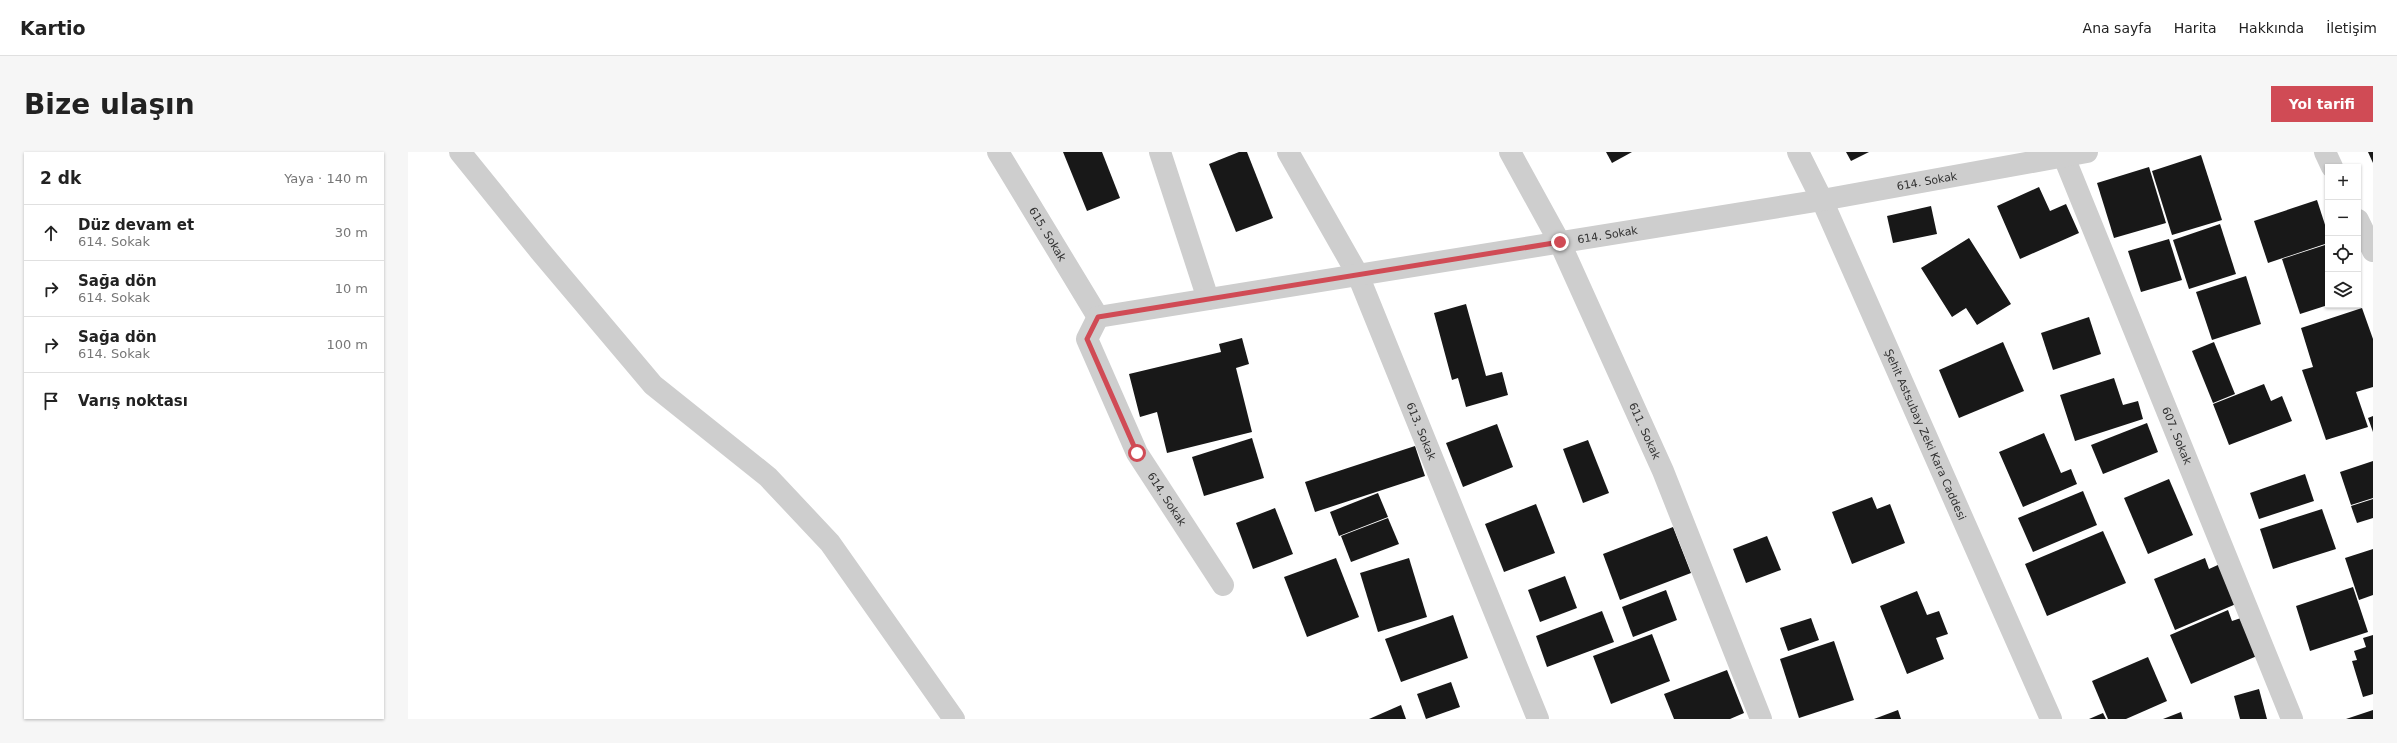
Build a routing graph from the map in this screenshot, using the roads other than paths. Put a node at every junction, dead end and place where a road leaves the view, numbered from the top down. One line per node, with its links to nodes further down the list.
1 (460, 152): 19 (street)
2 (998, 152): 17 (street, 615. Sokak)
3 (1160, 152): 16 (street)
4 (1288, 152): 15 (street, 613. Sokak)
5 (1510, 152): 13 (street, 611. Sokak)
6 (1798, 152): 11 (street, Şehit Astsubay Zeki Kara Caddesi)
7 (2087, 152): 9 (street, 614. Sokak)
8 (2325, 152): 10 (street)
9 (2063, 154): 11 (street, 614. Sokak); 23 (street, 607. Sokak)
10 (2331, 164)
11 (1822, 200): 13 (street, 614. Sokak); 22 (street, Şehit Astsubay Zeki Kara Caddesi)
12 (2361, 226): 14 (street)
13 (1560, 242): 15 (street, 614. Sokak); 21 (street, 611. Sokak)
14 (2373, 251)
15 (1358, 275): 16 (street, 614. Sokak); 20 (street, 613. Sokak)
16 (1208, 299): 17 (street, 614. Sokak)
17 (1098, 317): 18 (street, 614. Sokak)
18 (1223, 585)
19 (954, 719)
20 (1538, 719)
21 (1761, 719)
22 (2051, 719)
23 (2292, 719)

